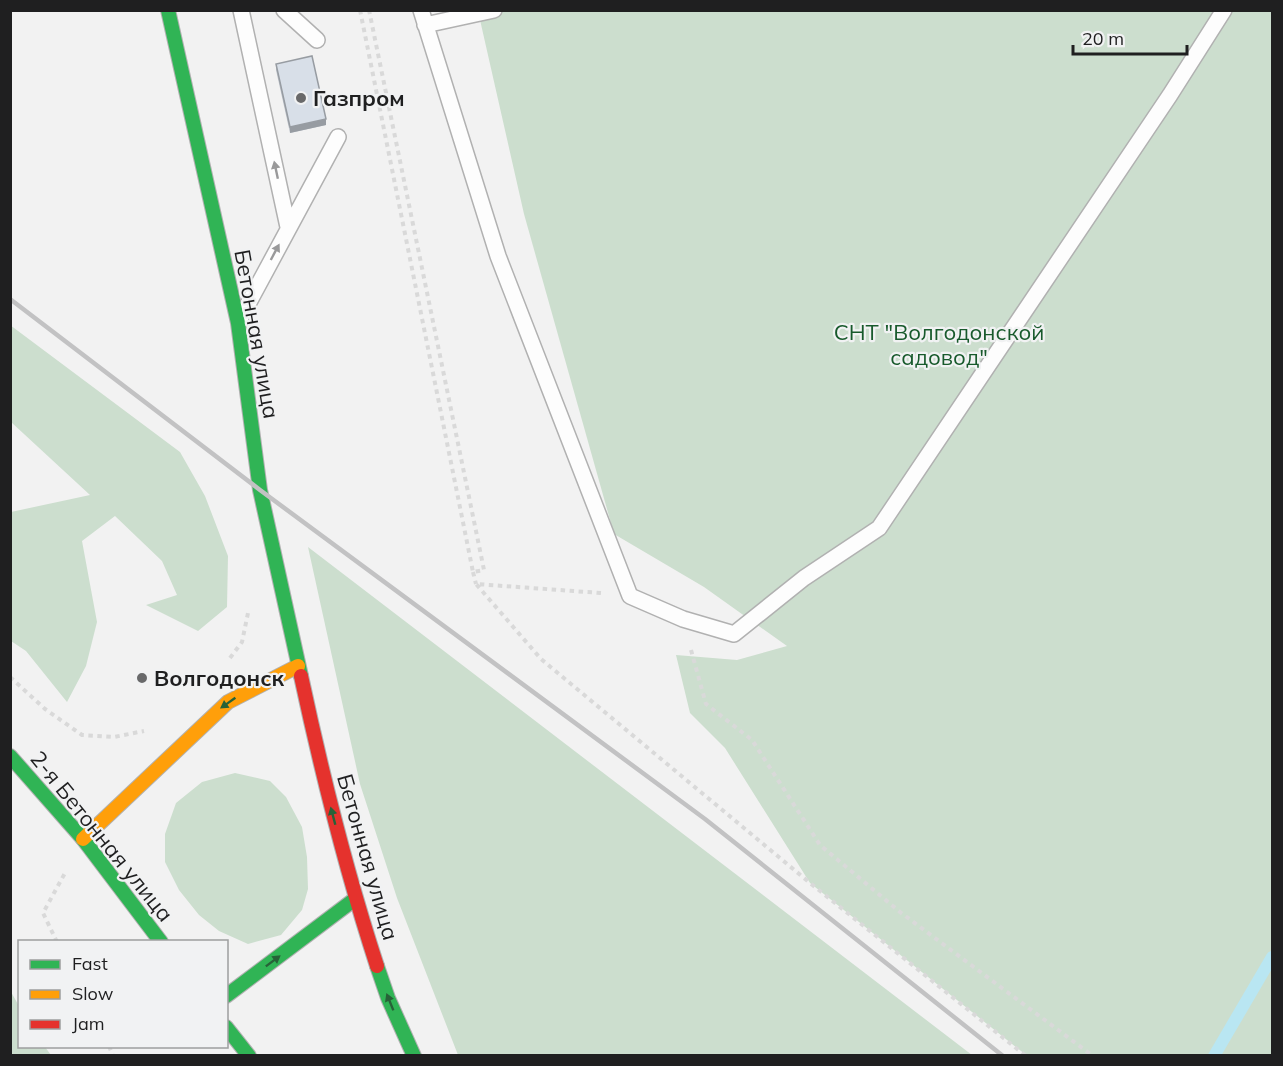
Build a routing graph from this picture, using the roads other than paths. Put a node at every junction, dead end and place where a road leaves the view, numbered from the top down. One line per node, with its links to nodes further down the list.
1 (168, 10): 10 (main road, Бетонная улица)
2 (241, 10): 9 (lane, one-way to 2)
3 (284, 10): 7 (lane)
4 (494, 10): 6 (lane)
5 (1224, 10): 6 (lane)
6 (423, 18)
7 (317, 40)
8 (338, 137): 9 (lane)
9 (288, 227): 10 (lane, one-way to 9)
10 (238, 323): 11 (main road, Бетонная улица)
11 (298, 666): 13 (main road, one-way to 13); 14 (main road, Бетонная улица, one-way to 11)
12 (10, 756): 13 (main road, 2-я Бетонная улица)
13 (83, 839): 15 (main road, 2-я Бетонная улица)
14 (355, 899): 16 (main road, one-way to 14); 21 (main road, Бетонная улица, one-way to 14)
15 (159, 940)
16 (228, 994)
17 (228, 1030): 20 (main road)
18 (228, 1035): 19 (main road)
19 (242, 1056)
20 (249, 1056)
21 (414, 1056)

